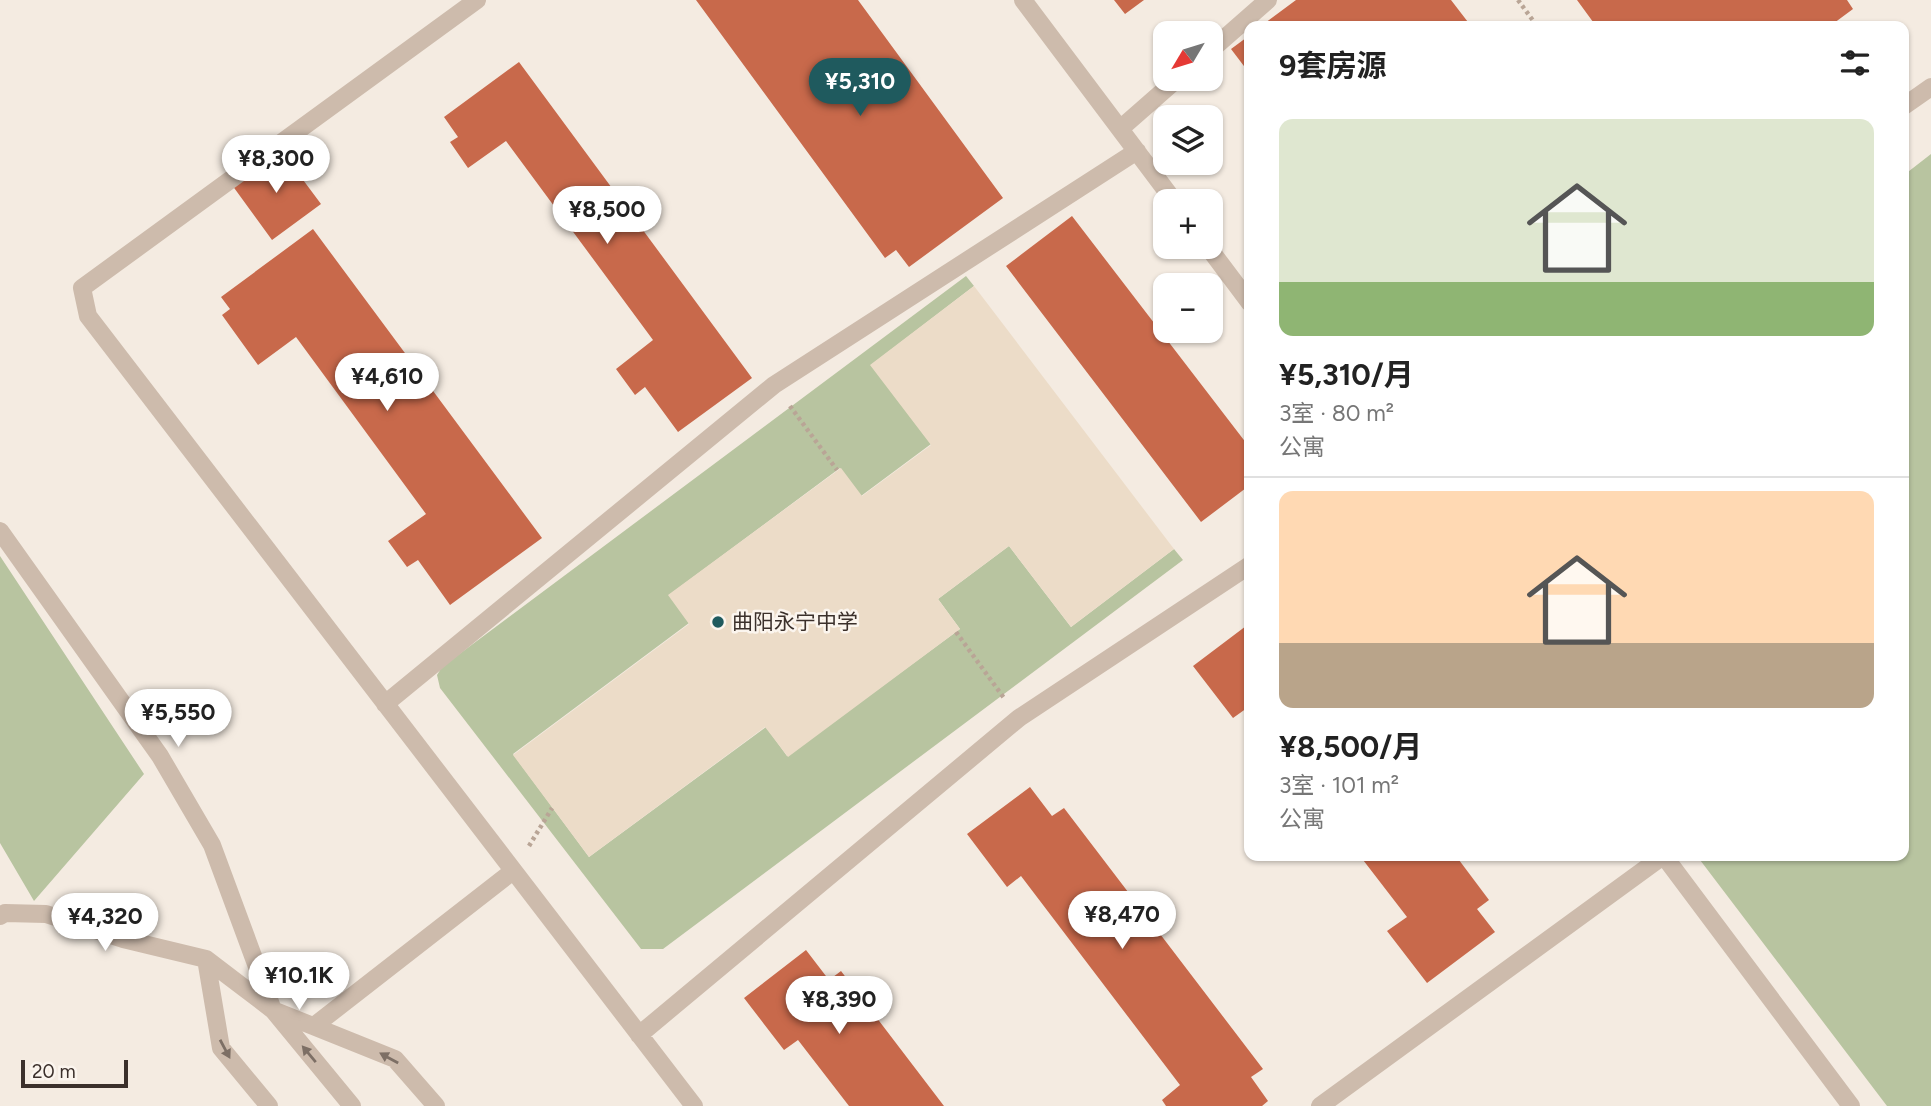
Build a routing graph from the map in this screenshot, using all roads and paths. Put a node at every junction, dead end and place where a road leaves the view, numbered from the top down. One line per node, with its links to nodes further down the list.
1 (477, 0): 22 (street)
2 (1023, 0): 12 (street)
3 (1268, 0): 6 (street)
4 (1518, 0): 7 (path)
5 (1244, 21): 8 (street)
6 (1244, 21)
7 (1533, 21)
8 (1223, 39)
9 (1931, 87): 11 (street)
10 (1163, 91): 12 (street)
11 (1909, 103)
12 (1120, 129): 13 (street)
13 (1137, 151): 14 (street); 17 (street)
14 (1165, 189)
15 (1217, 259): 16 (street)
16 (1244, 295)
17 (774, 385): 18 (path); 22 (street)
18 (837, 470)
19 (0, 531): 30 (street)
20 (1244, 569): 23 (street)
21 (956, 632): 23 (path)
22 (385, 704): 27 (street)
23 (1019, 718): 32 (street)
24 (552, 808): 27 (path)
25 (1656, 861): 37 (street)
26 (1667, 861): 38 (street)
27 (513, 871): 31 (street); 32 (street)
28 (0, 916): 29 (street)
29 (206, 959): 30 (street); 33 (street, one-way to 33)
30 (273, 1010): 31 (street); 34 (street, one-way to 30)
31 (314, 1027): 35 (street, one-way to 31)
32 (639, 1035): 36 (street)
33 (269, 1106)
34 (352, 1106)
35 (436, 1106)
36 (694, 1106)
37 (1320, 1106)
38 (1851, 1106)

